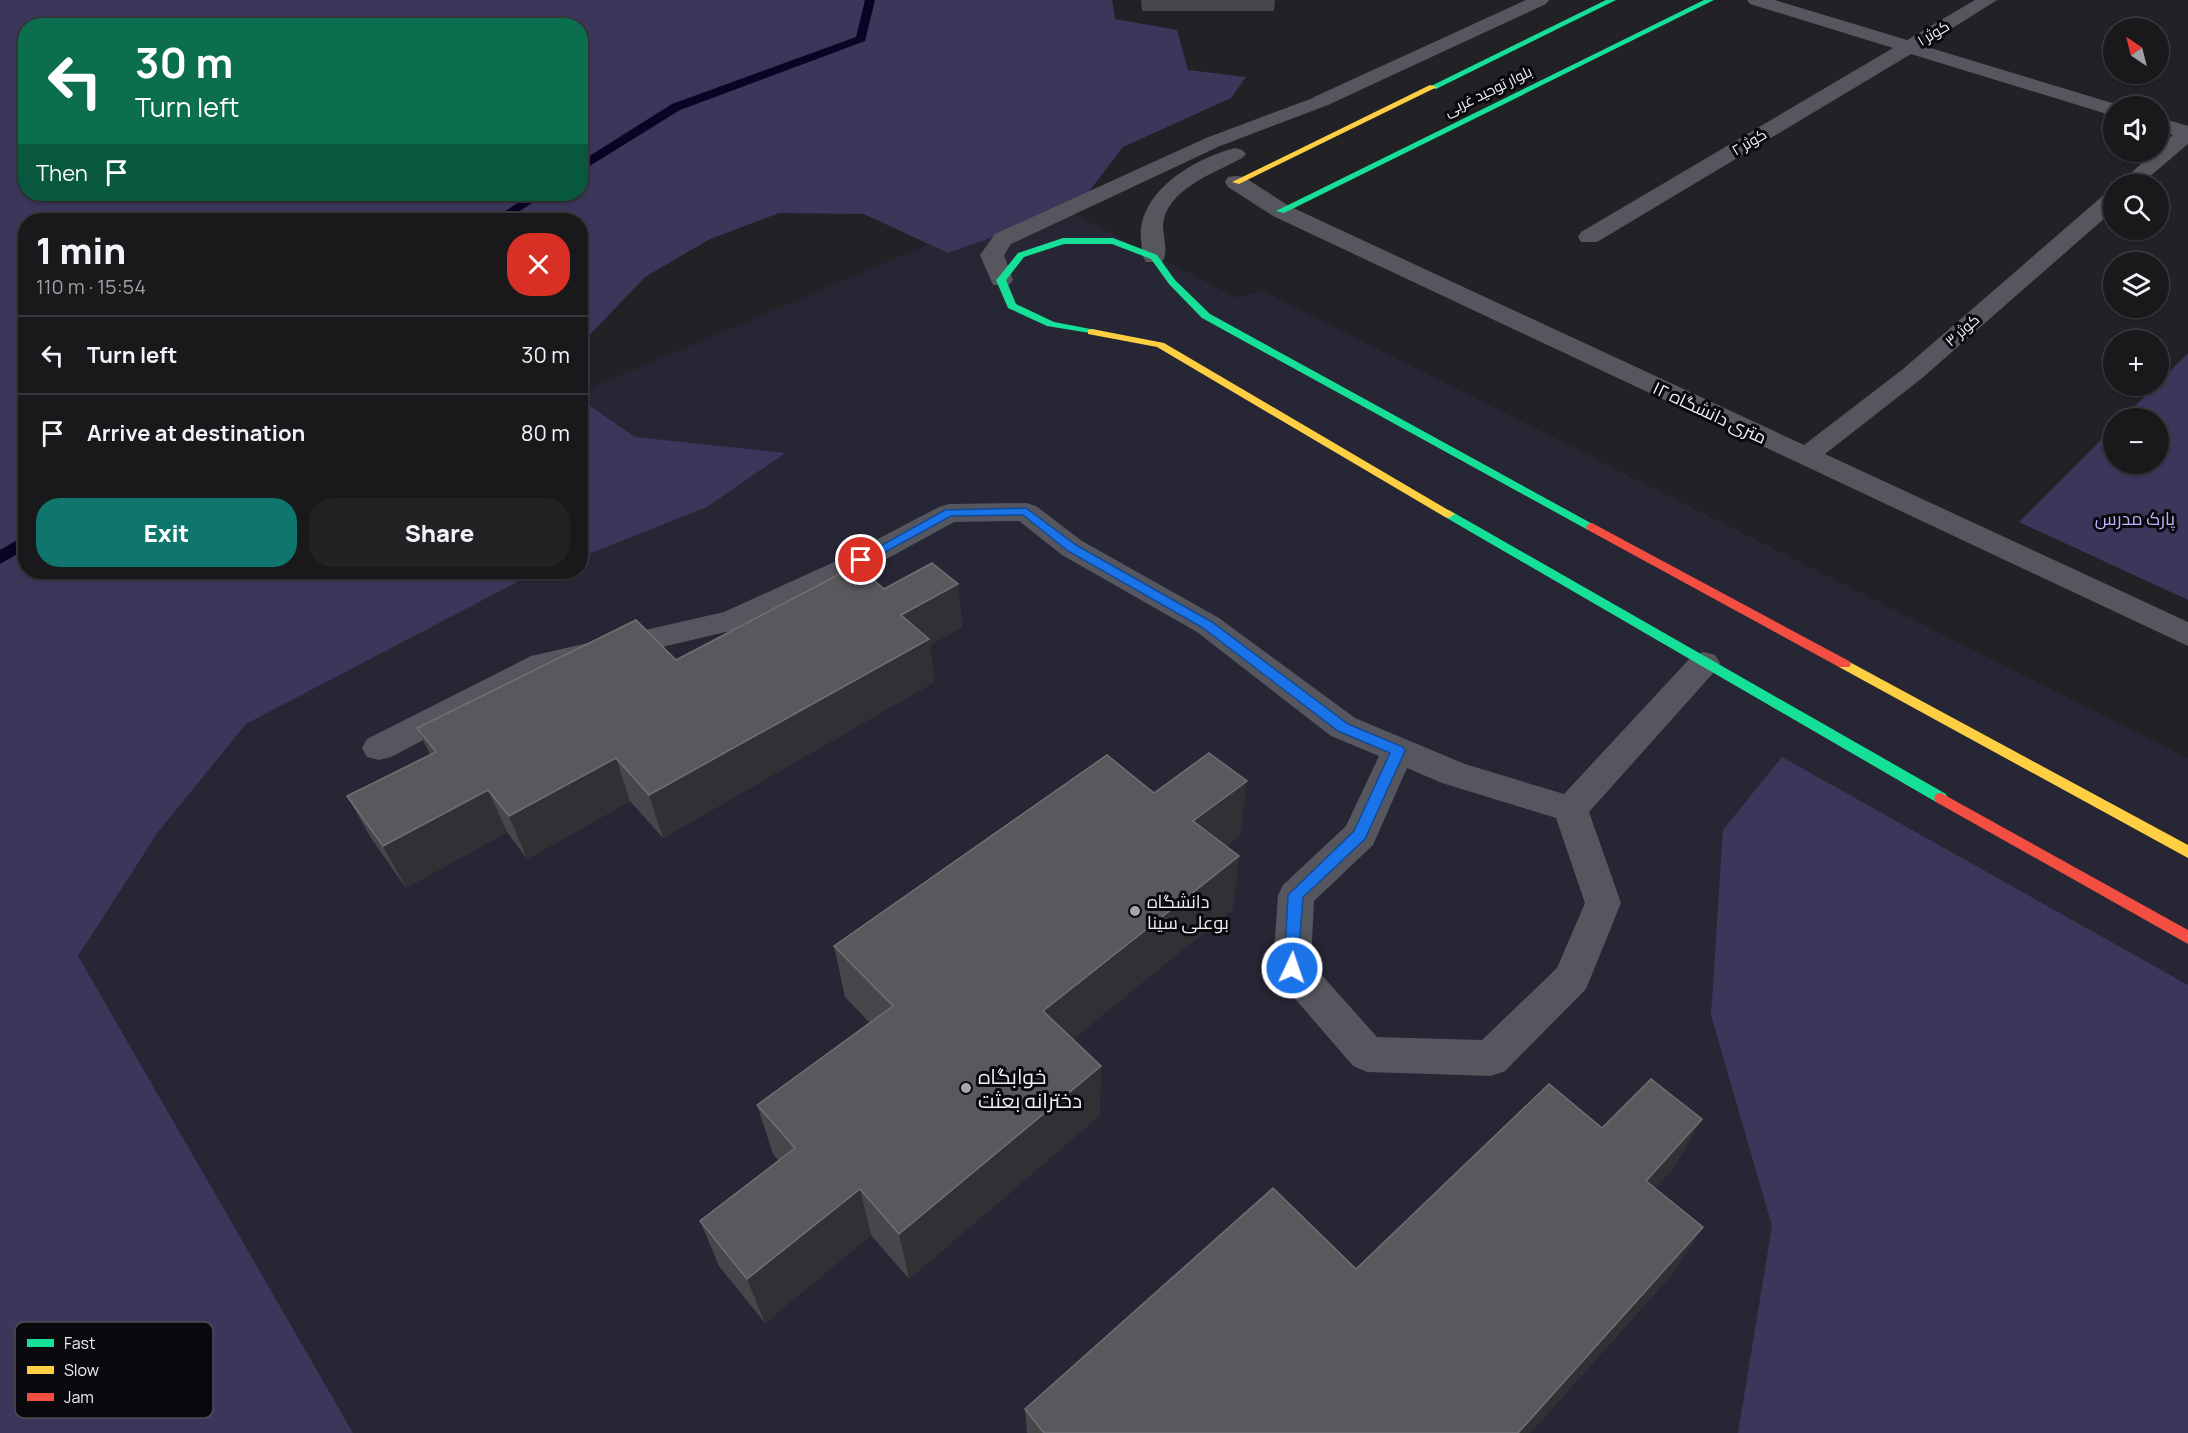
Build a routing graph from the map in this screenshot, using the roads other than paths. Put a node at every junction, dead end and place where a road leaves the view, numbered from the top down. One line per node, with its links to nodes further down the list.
1 (1540, 0): 7 (street)
2 (1612, 0): 12 (street, بلوار توحید غربی)
3 (1710, 0): 14 (street, بلوار توحید غربی)
4 (1756, 0): 6 (street)
5 (1988, 0): 6 (street, کوثر ۱)
6 (1910, 47): 8 (street); 15 (street, کوثر ۲)
7 (1321, 101): 16 (street); 17 (street)
8 (2103, 107)
9 (2169, 127): 10 (street)
10 (2188, 133): 11 (street)
11 (2141, 174)
12 (1236, 182): 14 (street, ۱۲ متری دانشگاه)
13 (2103, 208): 18 (street, کوثر ۳)
14 (1281, 211): 18 (street, ۱۲ متری دانشگاه)
15 (1589, 237)
16 (1154, 257): 17 (street); 24 (street)
17 (1001, 280): 20 (street)
18 (1806, 456): 19 (street, ۱۲ متری دانشگاه)
19 (2188, 634)
20 (1704, 663): 23 (street); 25 (street)
21 (379, 748): 22 (street)
22 (1398, 751): 23 (street); 23 (street)
23 (1571, 809)
24 (2188, 852)
25 (2188, 938)

